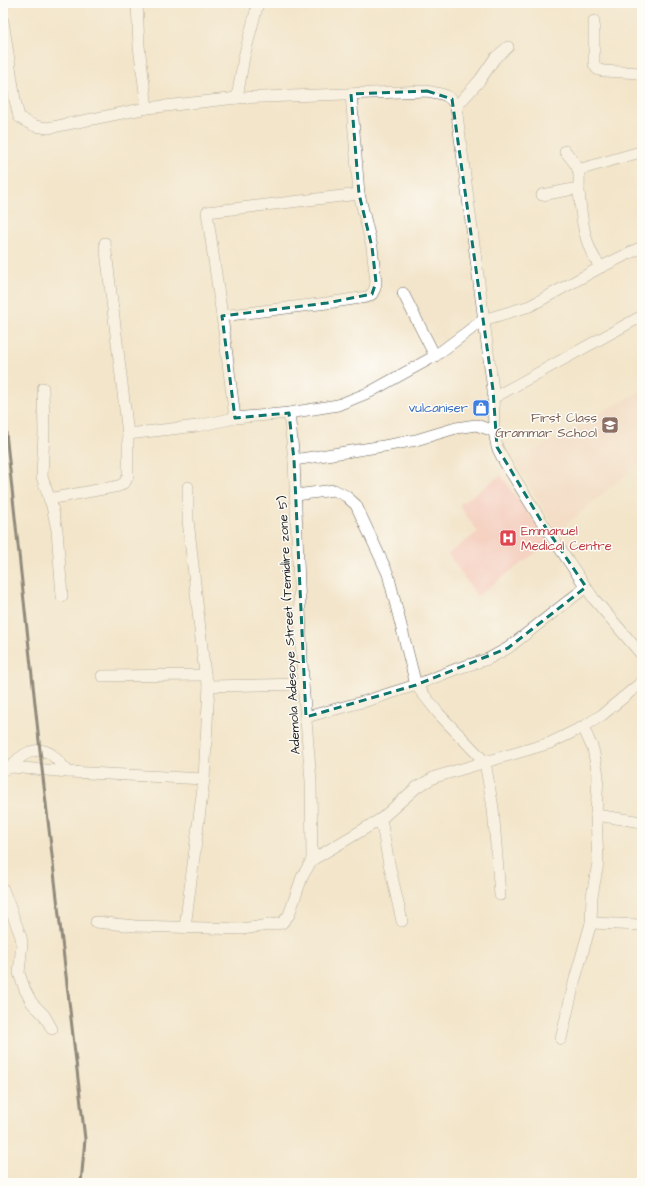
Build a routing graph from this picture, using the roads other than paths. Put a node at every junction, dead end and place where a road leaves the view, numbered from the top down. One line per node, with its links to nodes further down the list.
1 (137, 3): 10 (street)
2 (258, 3): 8 (street)
3 (3, 21): 10 (street)
4 (594, 21): 6 (street)
5 (508, 47): 9 (street)
6 (642, 73)
7 (351, 94): 8 (street); 9 (street); 15 (street)
8 (237, 98): 10 (street)
9 (456, 107): 23 (street)
10 (147, 108)
11 (565, 152): 13 (street)
12 (640, 152): 13 (street)
13 (578, 170): 14 (street)
14 (579, 188): 16 (street); 19 (street)
15 (359, 194): 21 (street); 21 (street)
16 (542, 195)
17 (105, 243): 30 (street)
18 (642, 248): 19 (street)
19 (601, 267): 23 (street)
20 (404, 293): 24 (street)
21 (222, 316): 28 (street)
22 (642, 316): 26 (street)
23 (483, 320): 24 (street); 26 (street)
24 (435, 356): 27 (street)
25 (43, 388): 34 (street)
26 (493, 398): 29 (street)
27 (289, 413): 28 (street); 31 (street, Ademola Adesoye Street (Temidire zone 5))
28 (235, 418): 30 (street)
29 (494, 431): 31 (street); 35 (street)
30 (128, 434): 34 (street)
31 (294, 460): 33 (street, Ademola Adesoye Street (Temidire zone 5))
32 (188, 487): 39 (street)
33 (296, 496): 41 (street, Ademola Adesoye Street (Temidire zone 5)); 42 (street)
34 (49, 499): 36 (street)
35 (586, 587): 37 (street); 42 (street)
36 (62, 596)
37 (642, 655)
38 (102, 676): 39 (street)
39 (207, 680): 41 (street); 48 (street)
40 (642, 682): 44 (street)
41 (303, 684): 43 (street, Ademola Adesoye Street (Temidire zone 5))
42 (416, 685): 43 (street); 45 (street)
43 (306, 716): 52 (street, Ademola Adesoye Street (Temidire zone 5))
44 (583, 727): 45 (street); 49 (street)
45 (486, 762): 50 (street); 54 (street)
46 (7, 769): 47 (street); 47 (street)
47 (69, 772): 48 (street)
48 (204, 779): 59 (street)
49 (596, 815): 51 (street); 57 (street)
50 (381, 819): 52 (street); 55 (street)
51 (642, 822)
52 (312, 860): 59 (street)
53 (3, 889): 60 (street)
54 (500, 896)
55 (402, 921)
56 (96, 922): 59 (street)
57 (591, 923): 58 (street); 61 (street)
58 (642, 925)
59 (185, 927)
60 (52, 1029)
61 (561, 1039)

